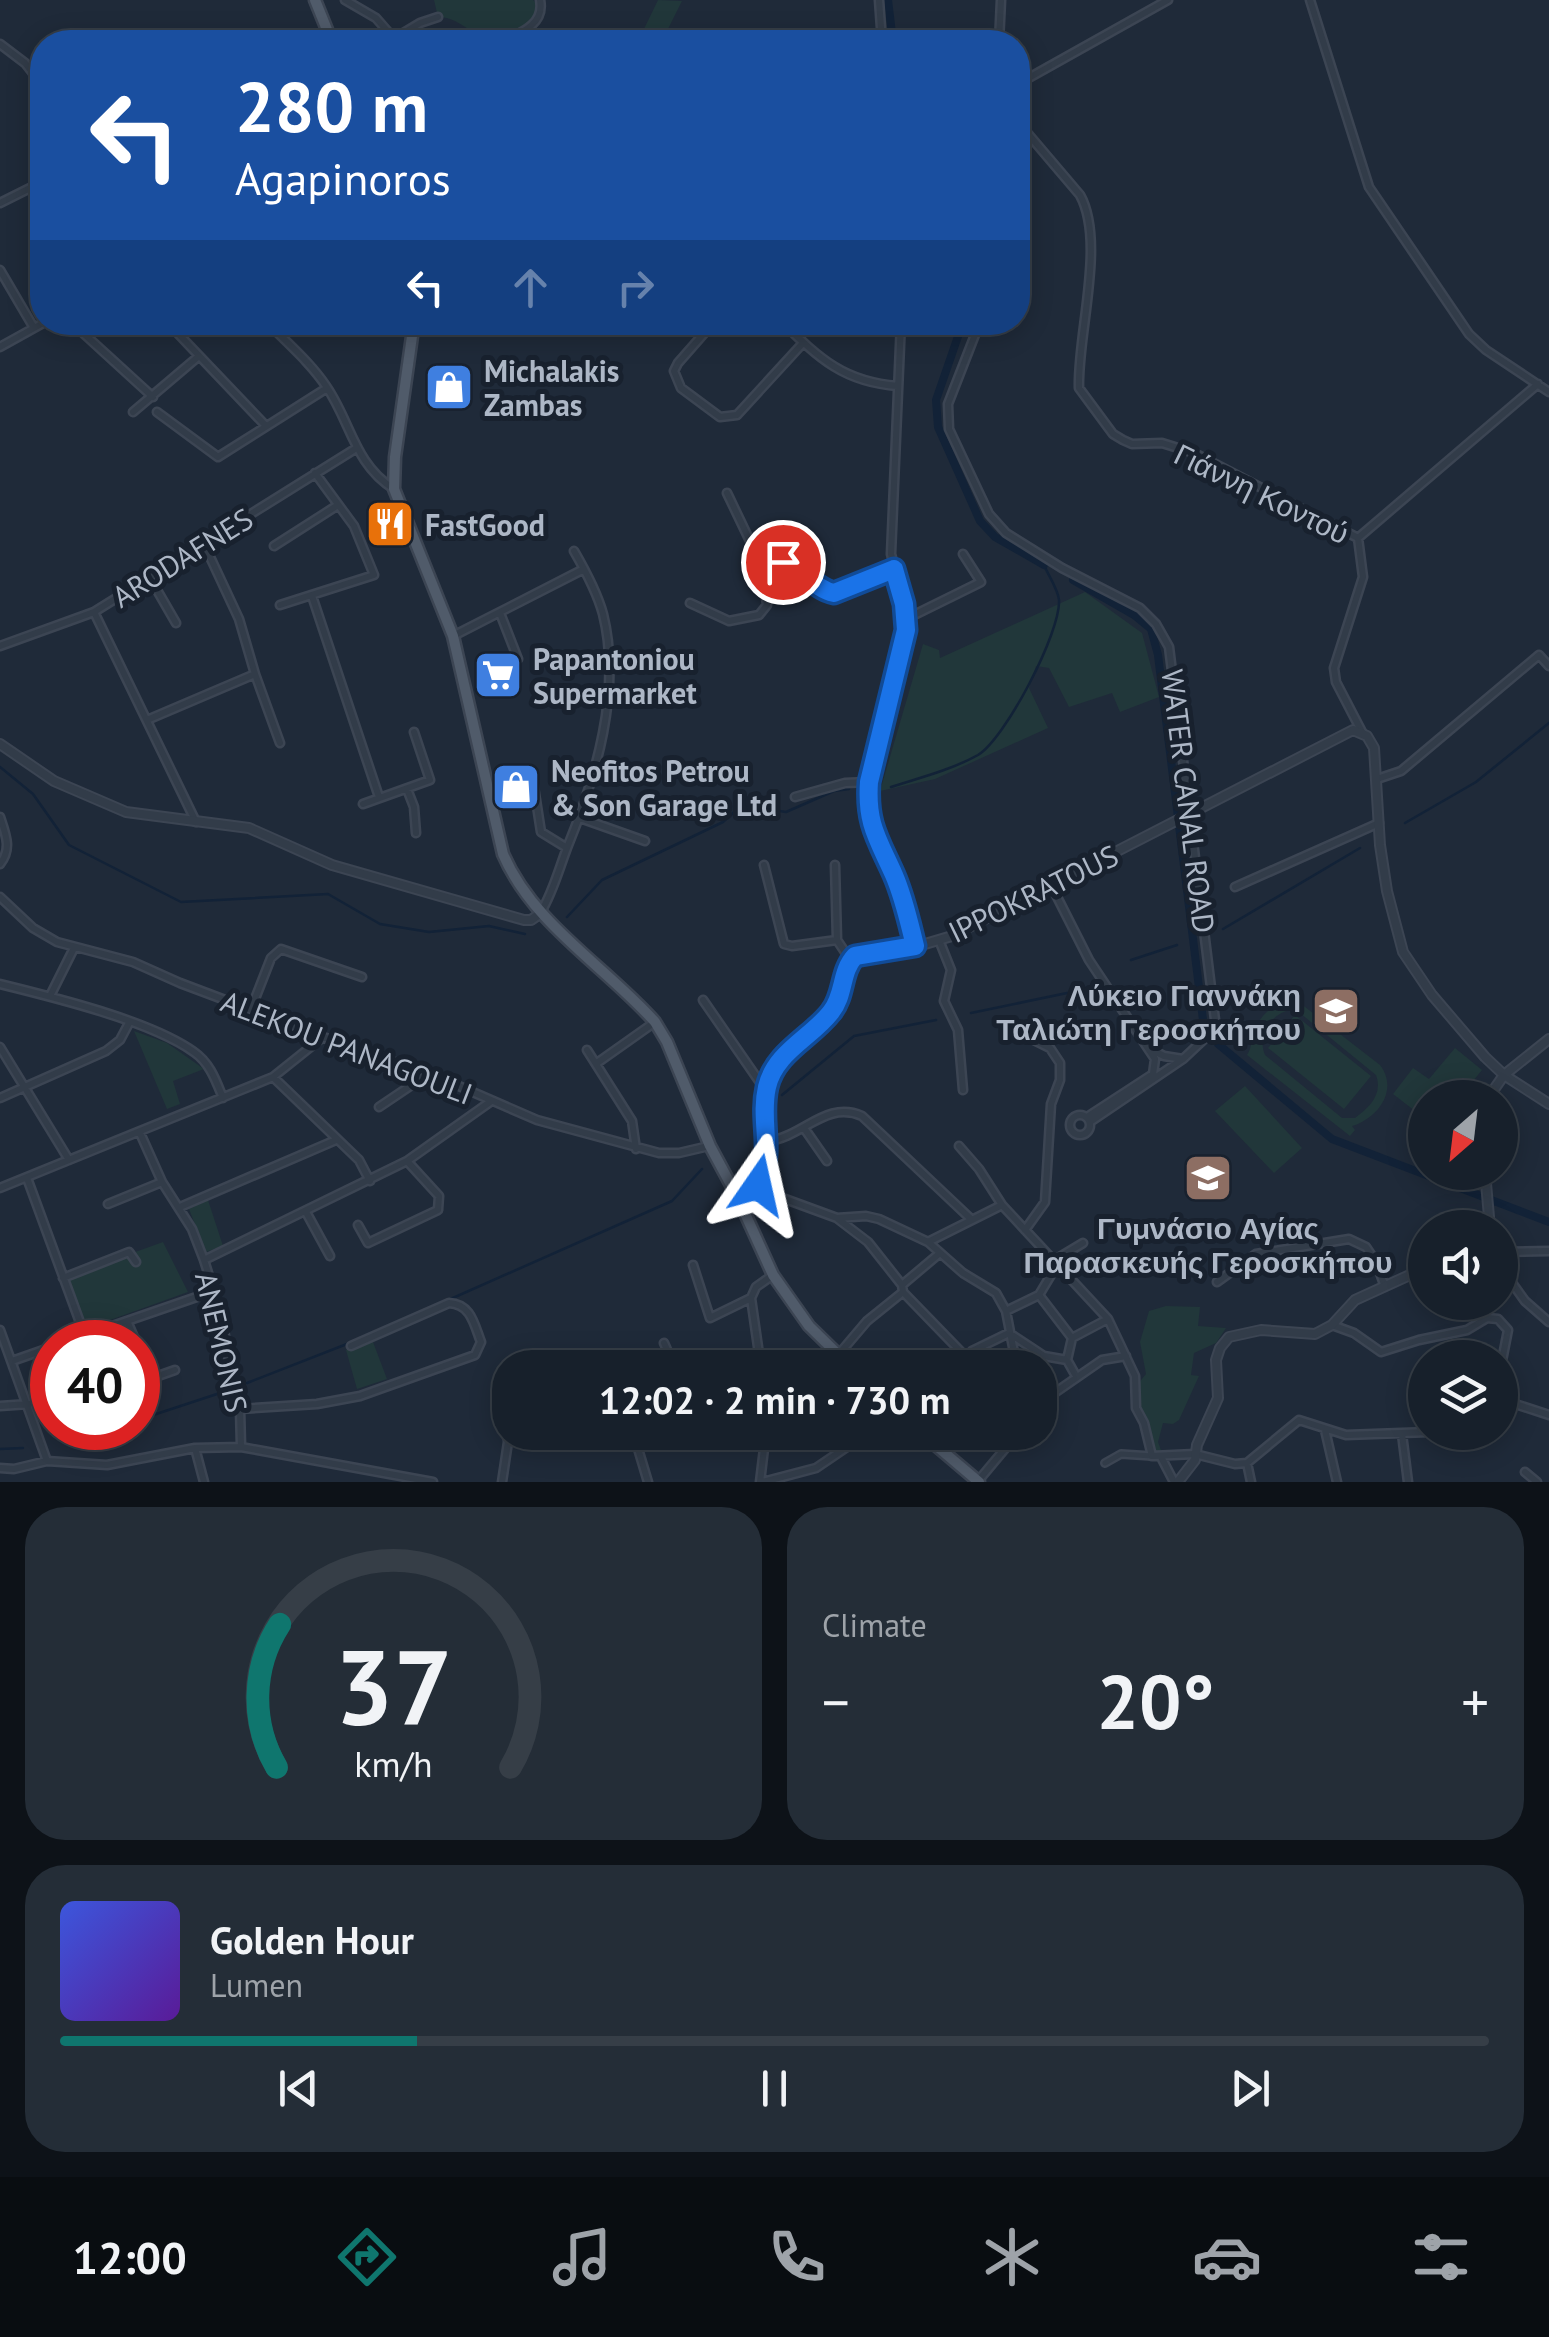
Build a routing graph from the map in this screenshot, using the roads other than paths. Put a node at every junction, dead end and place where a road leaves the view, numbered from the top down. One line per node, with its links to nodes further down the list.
1 (315, 0): 9 (main road)
2 (345, 0): 10 (street)
3 (540, 0): 12 (street)
4 (878, 0): 13 (street)
5 (1001, 0): 14 (street)
6 (1168, 0): 17 (street)
7 (1310, 0): 35 (street)
8 (438, 17): 11 (street)
9 (327, 30)
10 (387, 30)
11 (410, 30)
12 (524, 30)
13 (881, 30)
14 (1000, 30)
15 (0, 44): 16 (street)
16 (30, 70)
17 (1030, 77)
18 (1030, 136): 48 (street, Γιάννη Κοντού)
19 (30, 188): 20 (street)
20 (0, 203)
21 (0, 270): 22 (street)
22 (30, 321)
23 (30, 330): 33 (street)
24 (86, 335): 39 (street)
25 (179, 335): 34 (street)
26 (279, 335): 37 (street)
27 (412, 335): 45 (main road)
28 (703, 335): 32 (street)
29 (795, 335): 32 (street)
30 (900, 335): 36 (street)
31 (975, 335): 81 (street, WATER CANAL ROAD)
32 (803, 343): 36 (street)
33 (0, 347)
34 (199, 356): 39 (street); 42 (street)
35 (1538, 384): 38 (street); 48 (street)
36 (898, 386): 55 (street)
37 (327, 388): 42 (street); 43 (street)
38 (1549, 392)
39 (152, 397): 40 (street)
40 (133, 412)
41 (157, 412): 42 (street)
42 (266, 426)
43 (355, 448): 44 (street, ARODAFNES); 45 (street)
44 (315, 473): 47 (street); 49 (street, ARODAFNES)
45 (394, 489): 64 (main road)
46 (727, 493): 53 (street)
47 (338, 505): 50 (street); 57 (street)
48 (1358, 538): 71 (street, Γιάννη Κοντού)
49 (204, 544): 56 (street, ARODAFNES); 68 (street)
50 (274, 546)
51 (574, 550): 54 (street)
52 (963, 554): 62 (street)
53 (762, 566): 55 (street); 58 (street)
54 (584, 568): 61 (street); 83 (street)
55 (894, 569): 62 (street)
56 (150, 578): 60 (street, ARODAFNES); 63 (street)
57 (312, 596): 59 (street); 78 (street)
58 (690, 603)
59 (280, 605)
60 (94, 612): 65 (street, ARODAFNES); 69 (street)
61 (500, 614): 64 (street); 66 (street)
62 (906, 619): 76 (street)
63 (176, 623)
64 (454, 636): 95 (main road)
65 (0, 646)
66 (518, 659)
67 (1549, 666): 75 (street)
68 (254, 674): 69 (street); 72 (street)
69 (147, 720): 84 (street)
70 (414, 732): 77 (street)
71 (1362, 732): 75 (street, Γιάννη Κοντού); 81 (street, IPPOKRATOUS)
72 (280, 743)
73 (0, 744): 84 (street)
74 (532, 774): 88 (street)
75 (1376, 779): 85 (street, Γιάννη Κοντού)
76 (869, 782): 79 (street); 98 (street)
77 (407, 789): 78 (street); 86 (street)
78 (379, 797): 80 (street)
79 (795, 797)
80 (363, 804)
81 (1186, 815): 92 (street, IPPOKRATOUS); 114 (street, WATER CANAL ROAD)
82 (0, 818): 89 (street)
83 (580, 818): 87 (street); 88 (street)
84 (196, 822): 95 (street)
85 (1379, 823): 93 (street); 117 (street, Γιάννη Κοντού)
86 (416, 833)
87 (645, 841)
88 (567, 848): 95 (street)
89 (0, 864)
90 (835, 865): 96 (street)
91 (764, 866): 96 (street)
92 (1052, 886): 97 (street, IPPOKRATOUS); 113 (street)
93 (1234, 887)
94 (0, 898): 99 (street, ALEKOU PANAGOULI)
95 (541, 913): 106 (main road)
96 (836, 940): 100 (street)
97 (939, 940): 98 (street, IPPOKRATOUS); 121 (street)
98 (915, 946): 100 (street, IPPOKRATOUS)
99 (74, 948): 103 (street); 105 (street, ALEKOU PANAGOULI)
100 (851, 960): 122 (street)
101 (362, 977): 105 (street)
102 (0, 984): 103 (street)
103 (50, 996): 107 (street)
104 (703, 1000): 122 (street)
105 (251, 1010): 109 (street, ALEKOU PANAGOULI)
106 (654, 1022): 115 (street); 132 (main road)
107 (130, 1023): 120 (street); 124 (street)
108 (1020, 1032): 154 (street)
109 (324, 1037): 116 (street, ALEKOU PANAGOULI); 118 (street)
110 (1549, 1039): 117 (street)
111 (0, 1047): 120 (street)
112 (587, 1050): 115 (street)
113 (1151, 1050): 114 (street); 114 (street)
114 (1183, 1058)
115 (596, 1063): 134 (street)
116 (428, 1073): 125 (street, ALEKOU PANAGOULI); 127 (street)
117 (1504, 1075): 119 (street); 126 (street, Γιάννη Κοντού)
118 (273, 1077): 124 (street); 130 (street)
119 (1501, 1080)
120 (24, 1089): 123 (street); 135 (street)
121 (963, 1090)
122 (766, 1092): 131 (street)
123 (0, 1098)
124 (223, 1098): 129 (street)
125 (490, 1102): 134 (street, ALEKOU PANAGOULI); 137 (street)
126 (1549, 1104)
127 (380, 1108)
128 (804, 1128): 131 (street); 136 (street); 152 (street)
129 (140, 1134): 135 (street); 141 (street, ANEMONIS)
130 (336, 1140): 140 (street); 147 (street)
131 (767, 1141): 138 (street)
132 (710, 1146): 134 (street, ALEKOU PANAGOULI); 144 (main road)
133 (959, 1146): 146 (street)
134 (636, 1148)
135 (69, 1160): 139 (street)
136 (827, 1161)
137 (407, 1162): 140 (street); 153 (street)
138 (768, 1163): 143 (street); 144 (street)
139 (27, 1178): 142 (street); 167 (street)
140 (370, 1181): 149 (street)
141 (162, 1182): 145 (street); 147 (street, ANEMONIS)
142 (0, 1188)
143 (769, 1194): 148 (street); 150 (street); 151 (street)
144 (738, 1198): 150 (main road)
145 (108, 1204)
146 (1002, 1205): 152 (street); 154 (street)
147 (180, 1207): 161 (street, ANEMONIS)
148 (762, 1208)
149 (306, 1212): 160 (street); 161 (street)
150 (746, 1213): 166 (main road)
151 (837, 1218): 155 (street); 170 (street)
152 (972, 1220): 155 (street)
153 (358, 1225)
154 (1026, 1230): 163 (street)
155 (928, 1242): 159 (street)
156 (1083, 1243): 163 (street)
157 (1549, 1251): 158 (street)
158 (1518, 1252)
159 (940, 1253): 170 (street); 175 (street)
160 (330, 1256)
161 (204, 1260): 171 (street, ANEMONIS)
162 (136, 1262): 167 (street)
163 (1055, 1263): 173 (street); 176 (street)
164 (693, 1265): 174 (street)
165 (1408, 1275): 169 (street)
166 (774, 1276): 174 (street); 191 (main road)
167 (64, 1278): 177 (street)
168 (1217, 1282): 169 (street)
169 (1384, 1284): 180 (street)
170 (903, 1289): 192 (street); 193 (street)
171 (214, 1291): 178 (street); 207 (street, ANEMONIS)
172 (1518, 1291): 179 (street)
173 (1039, 1295): 175 (street); 183 (street)
174 (751, 1298): 190 (street)
175 (1006, 1311): 182 (street)
176 (1108, 1319): 183 (street); 197 (street)
177 (79, 1320)
178 (131, 1320)
179 (1549, 1322)
180 (1332, 1325): 187 (street); 220 (street)
181 (0, 1330): 199 (street)
182 (1009, 1333): 194 (street); 195 (street); 198 (street)
183 (1072, 1338): 198 (street)
184 (1419, 1340): 185 (street)
185 (1506, 1340)
186 (664, 1343): 189 (street)
187 (1408, 1344)
188 (351, 1346): 207 (street)
189 (667, 1350)
190 (758, 1350)
191 (835, 1350)
192 (842, 1350)
193 (960, 1350)
194 (974, 1350)
195 (1013, 1350)
196 (30, 1355): 199 (street)
197 (1126, 1356): 202 (street); 221 (street)
198 (1067, 1360): 202 (street)
199 (12, 1361): 204 (street)
200 (175, 1370): 201 (street)
201 (160, 1375)
202 (1076, 1376): 203 (street)
203 (1057, 1390)
204 (29, 1404): 206 (street); 223 (street)
205 (1518, 1405): 208 (street)
206 (0, 1406)
207 (240, 1409): 212 (street, ANEMONIS)
208 (1549, 1415)
209 (1325, 1430): 210 (street); 225 (street); 236 (street)
210 (1402, 1433): 211 (street); 237 (street)
211 (1408, 1433)
212 (241, 1447): 213 (street); 230 (street)
213 (195, 1448): 223 (street); 229 (street)
214 (507, 1450): 231 (street)
215 (639, 1450): 232 (street)
216 (765, 1450): 233 (street)
217 (842, 1450): 233 (street)
218 (941, 1450): 228 (main road)
219 (1004, 1450): 228 (street)
220 (1195, 1454): 222 (street); 225 (street); 234 (street)
221 (1152, 1456): 222 (street); 224 (street)
222 (1161, 1458): 234 (street)
223 (47, 1462): 226 (street)
224 (1105, 1463)
225 (1247, 1464): 235 (street)
226 (0, 1468)
227 (1524, 1472): 238 (street)
228 (978, 1481)
229 (204, 1482)
230 (433, 1482)
231 (502, 1482)
232 (648, 1482)
233 (762, 1482)
234 (1176, 1482)
235 (1251, 1482)
236 (1337, 1482)
237 (1408, 1482)
238 (1537, 1482)

